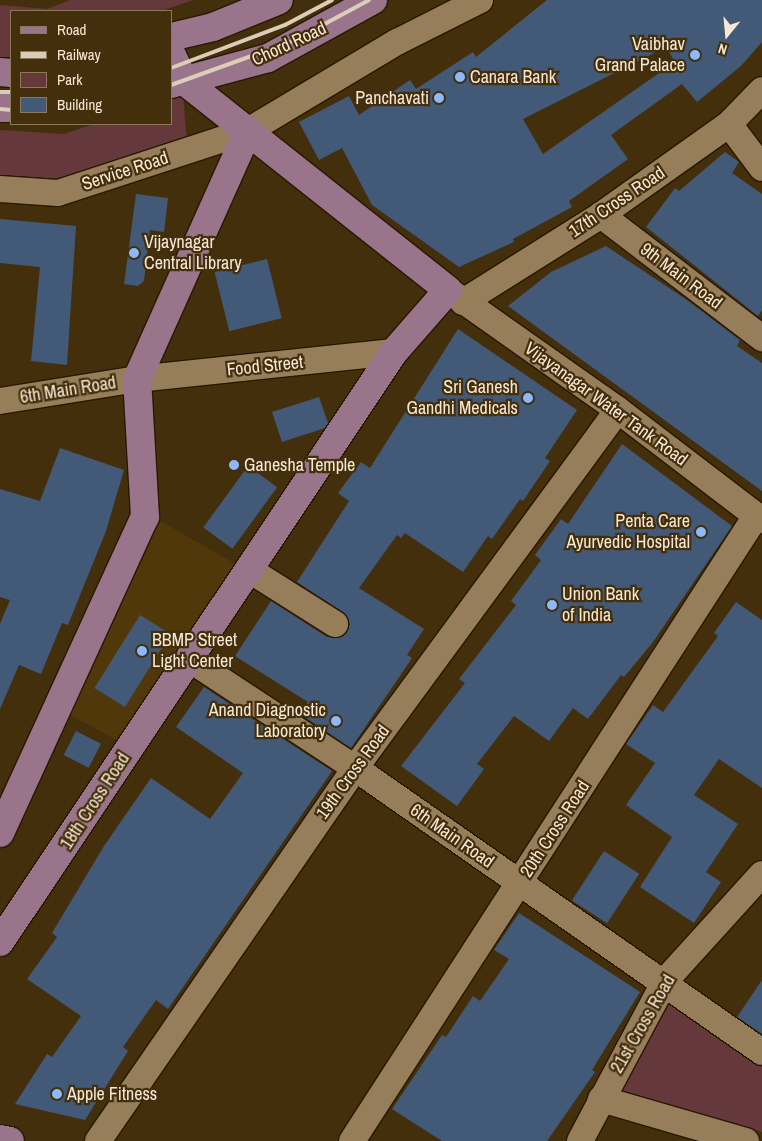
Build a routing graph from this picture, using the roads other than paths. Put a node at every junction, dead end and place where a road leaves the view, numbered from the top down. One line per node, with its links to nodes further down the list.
1 (279, 0): 4 (main road)
2 (373, 0): 6 (main road, Chord Road)
3 (480, 0): 9 (street)
4 (172, 37)
5 (172, 57): 6 (main road)
6 (178, 83): 9 (main road)
7 (762, 90): 8 (street, 17th Cross Road)
8 (729, 124): 10 (street); 12 (street, 17th Cross Road)
9 (248, 131): 11 (street, Service Road); 13 (main road); 16 (main road)
10 (762, 168)
11 (0, 189)
12 (601, 215): 13 (street, 17th Cross Road); 14 (street, 9th Main Road)
13 (455, 296): 15 (main road, 18th Cross Road); 18 (street, Vijayanagar Water Tank Road)
14 (762, 338)
15 (394, 352): 16 (street, Food Street); 20 (main road, 18th Cross Road)
16 (136, 379): 17 (street, 6th Main Road); 24 (main road)
17 (0, 401)
18 (618, 410): 19 (street, Vijayanagar Water Tank Road); 23 (street, 19th Cross Road)
19 (759, 518): 25 (street, 20th Cross Road)
20 (248, 569): 21 (street); 22 (main road, 18th Cross Road)
21 (335, 624)
22 (189, 659): 23 (street, 6th Main Road); 27 (main road, 18th Cross Road)
23 (355, 768): 25 (street, 6th Main Road); 33 (street, 19th Cross Road)
24 (0, 833)
25 (520, 883): 28 (street, 6th Main Road); 34 (street, 20th Cross Road)
26 (759, 884): 28 (street, 21st Cross Road)
27 (0, 942)
28 (665, 980): 29 (street, 6th Main Road); 30 (street, 21st Cross Road)
29 (762, 1052)
30 (602, 1099): 35 (street, 21st Cross Road); 36 (street)
31 (0, 1139): 32 (main road)
32 (10, 1141)
33 (98, 1141)
34 (352, 1141)
35 (580, 1141)
36 (746, 1141)

